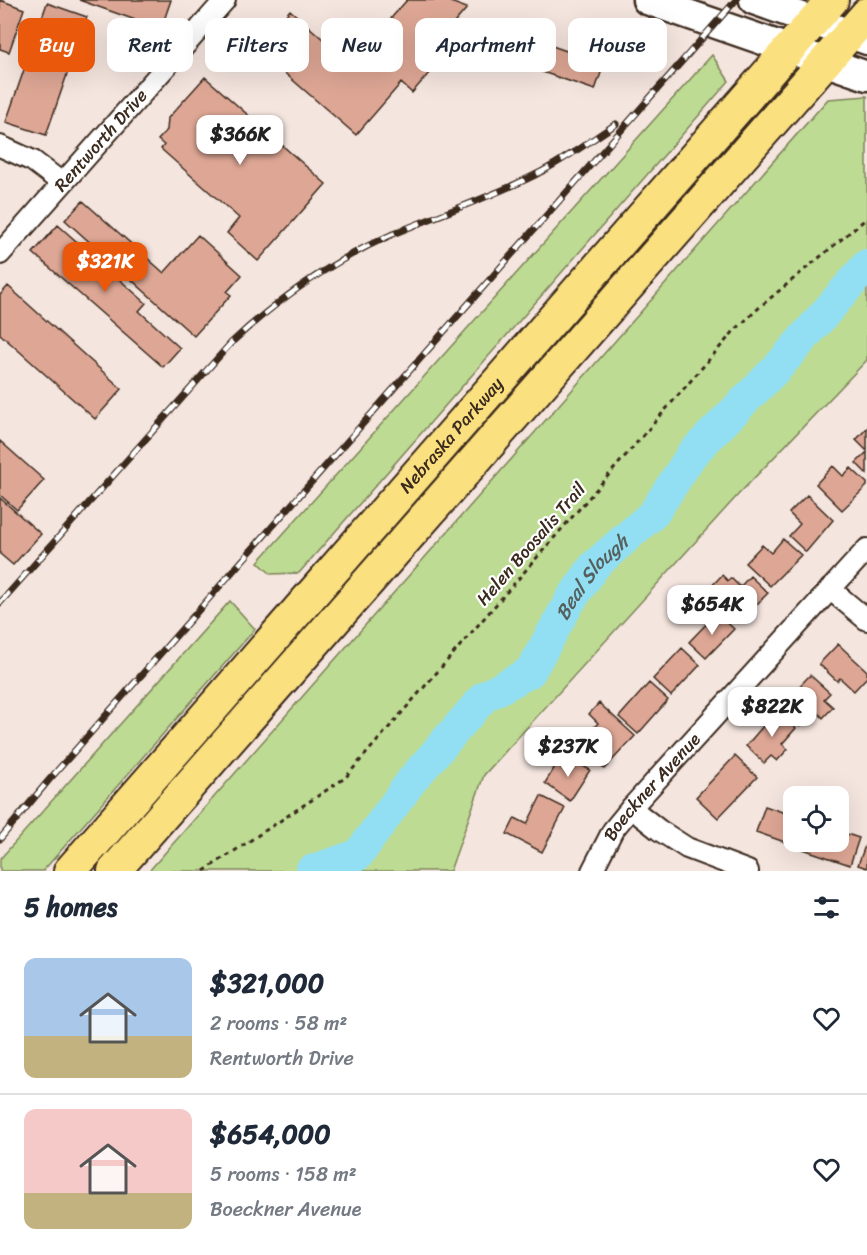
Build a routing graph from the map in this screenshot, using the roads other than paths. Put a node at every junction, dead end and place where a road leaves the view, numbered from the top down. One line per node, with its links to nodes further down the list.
1 (225, 0): 10 (street, Rentworth Drive)
2 (647, 0): 6 (main road)
3 (753, 0): 4 (main road)
4 (822, 10): 5 (main road); 6 (main road, Nebraska Parkway)
5 (862, 29): 7 (main road, Nebraska Parkway)
6 (789, 49): 7 (main road); 16 (main road, Nebraska Parkway)
7 (826, 62): 8 (main road); 17 (main road, Nebraska Parkway)
8 (867, 76)
9 (0, 146): 10 (street)
10 (62, 183): 11 (street, Rentworth Drive)
11 (0, 254)
12 (867, 549): 13 (street, Boeckner Avenue)
13 (831, 589): 14 (street); 15 (street, Boeckner Avenue)
14 (867, 620)
15 (631, 808): 18 (street, Boeckner Avenue); 19 (street)
16 (70, 871)
17 (114, 871)
18 (592, 871)
19 (748, 871)

